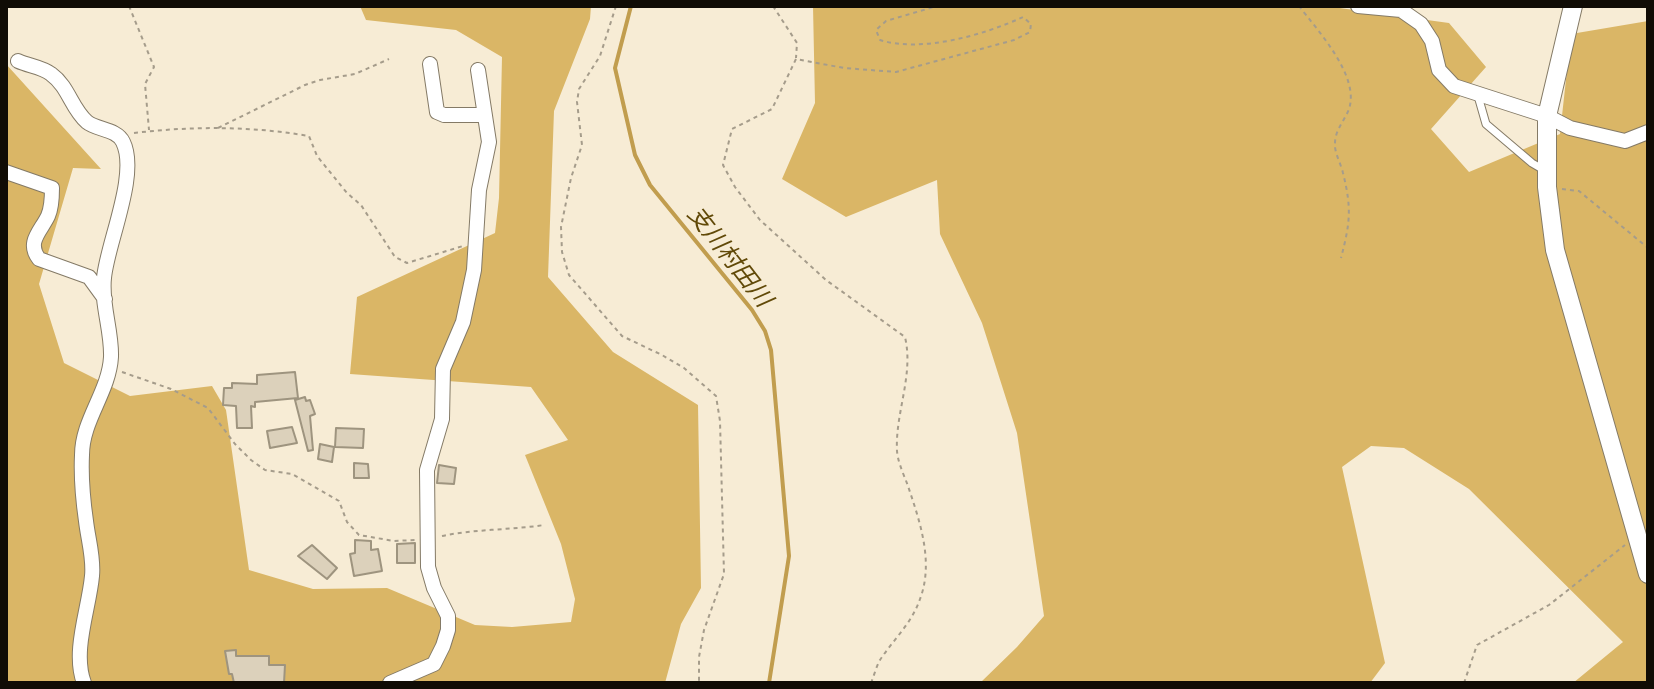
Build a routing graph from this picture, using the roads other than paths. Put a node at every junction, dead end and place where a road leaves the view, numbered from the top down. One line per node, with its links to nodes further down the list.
1 (1358, 6): 6 (street)
2 (1573, 6): 8 (street)
3 (18, 61): 12 (street)
4 (430, 64): 7 (street)
5 (478, 70): 7 (street)
6 (1478, 94): 8 (street); 11 (lane)
7 (485, 115): 15 (street)
8 (1547, 116): 9 (street); 11 (street)
9 (1648, 132)
10 (6, 172): 12 (street)
11 (1547, 179): 13 (street)
12 (105, 299): 14 (street)
13 (1648, 574)
14 (84, 683)
15 (390, 683)

